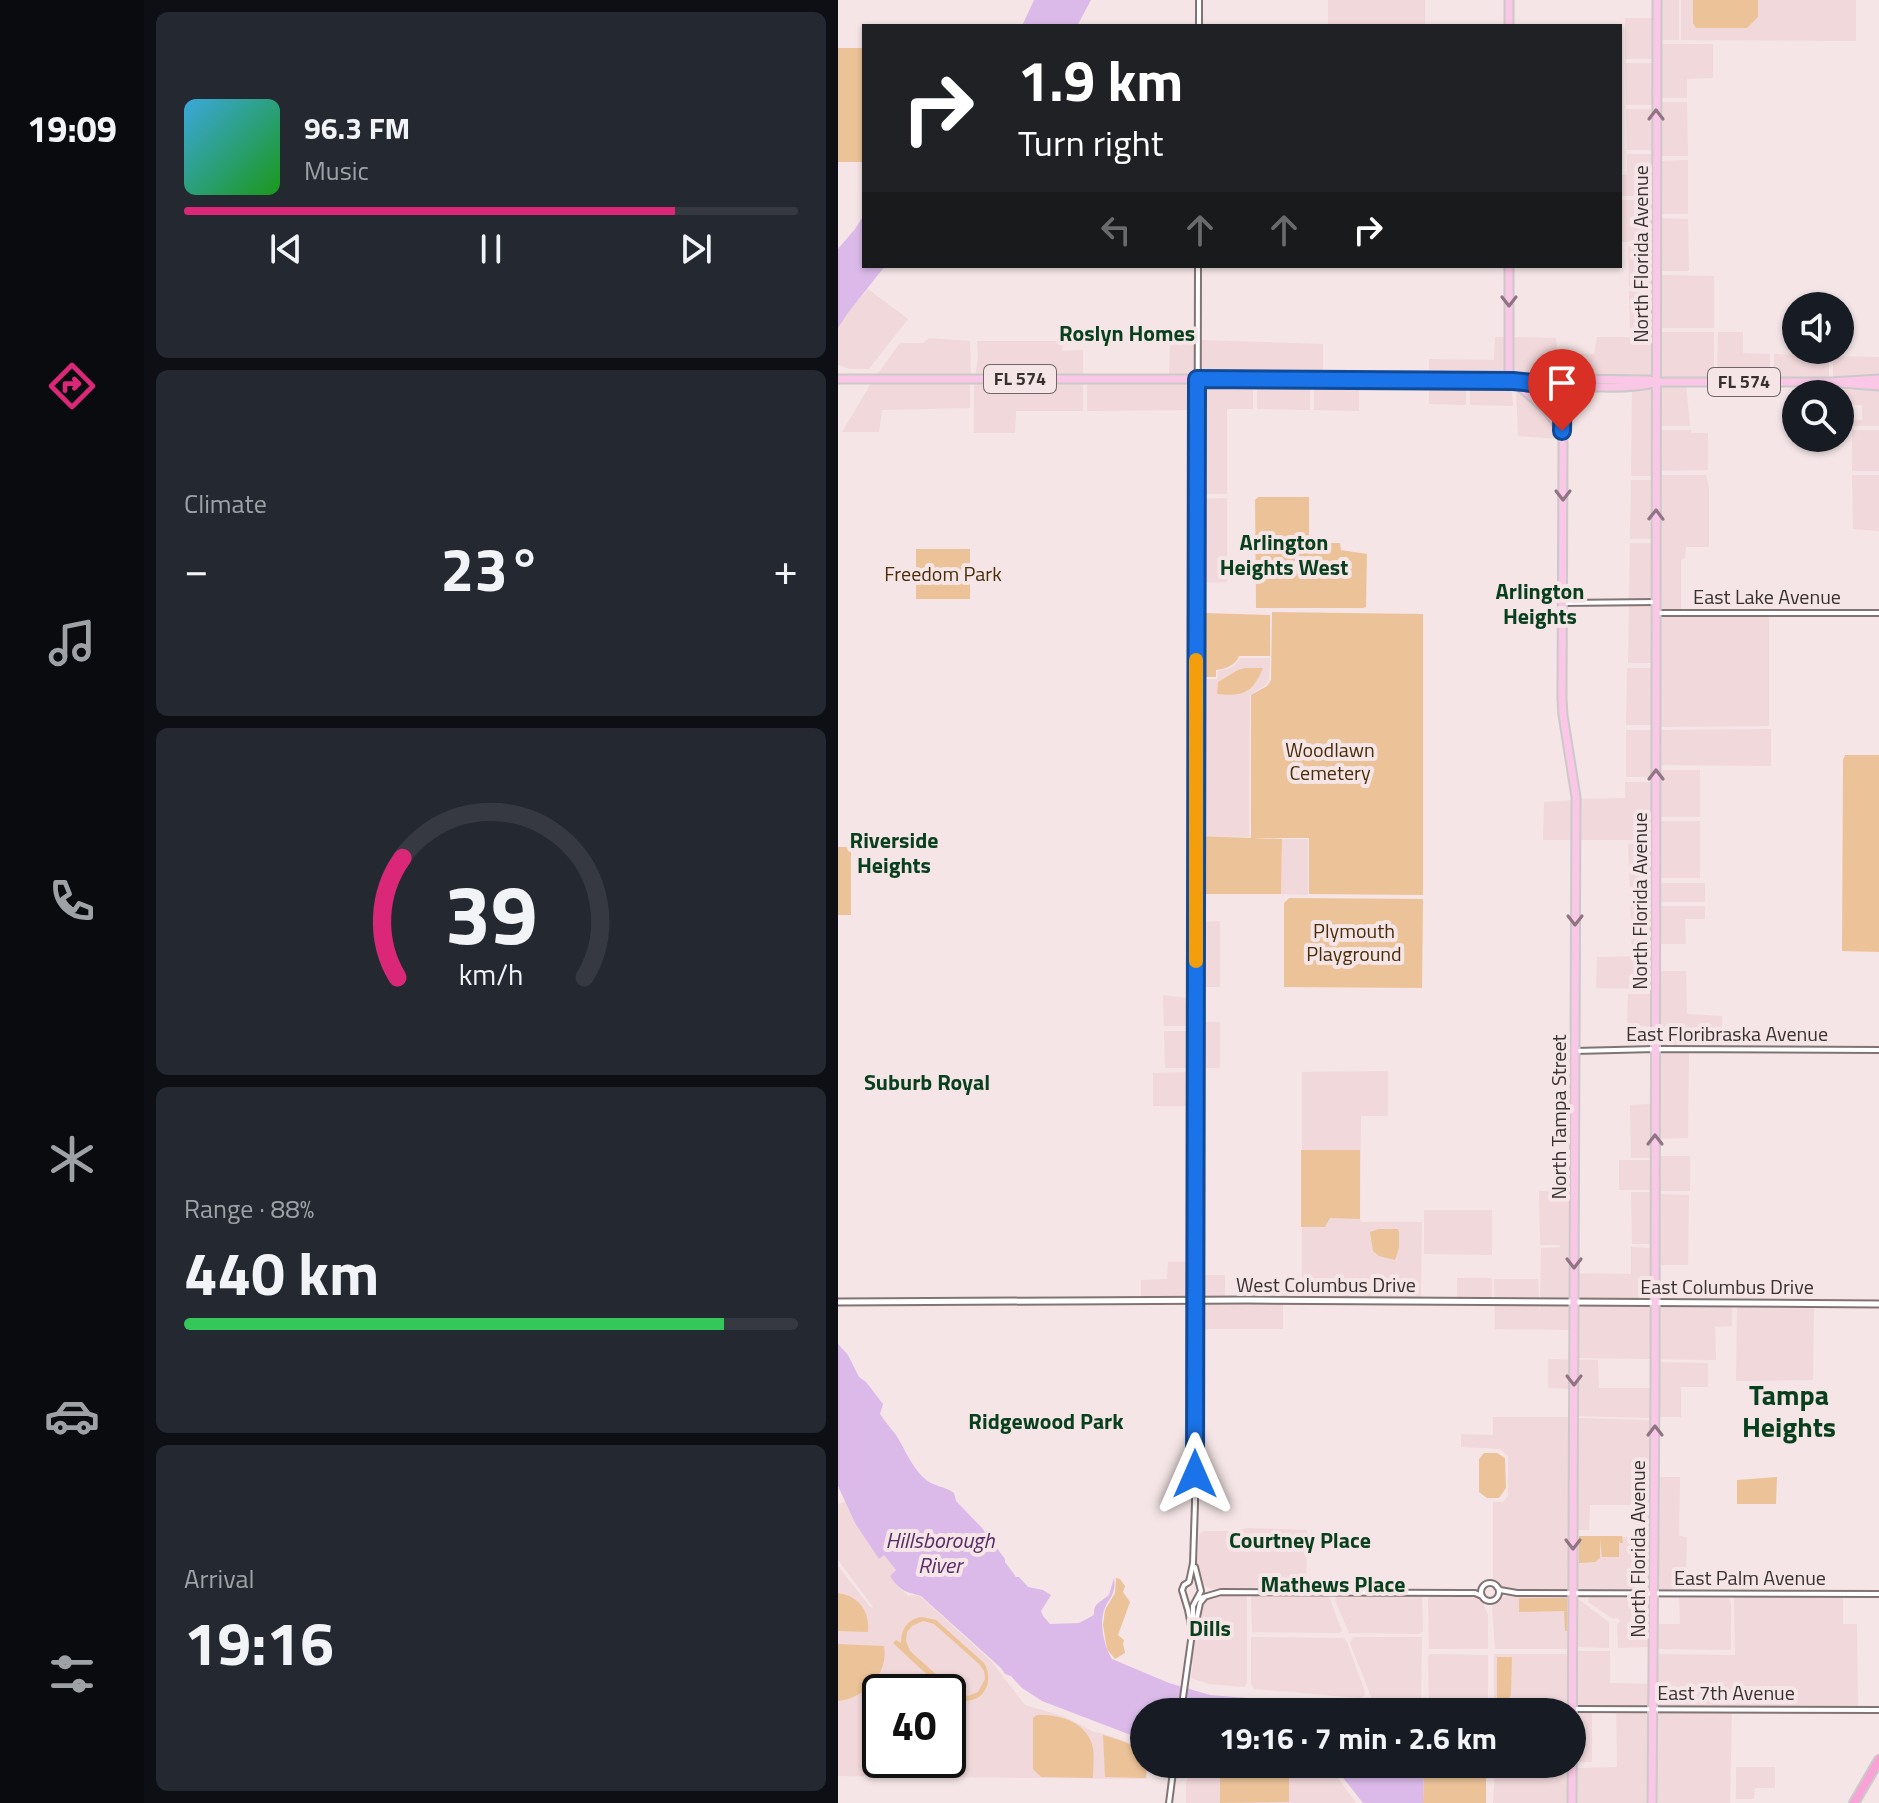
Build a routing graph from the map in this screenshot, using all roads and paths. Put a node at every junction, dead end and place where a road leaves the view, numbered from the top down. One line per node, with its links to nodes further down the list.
1 (1199, 0): 4 (street)
2 (1509, 0): 5 (main road)
3 (1657, 0): 14 (main road, North Florida Avenue, one-way to 3)
4 (1199, 24)
5 (1509, 24)
6 (1198, 268): 9 (street)
7 (1509, 268): 11 (main road, one-way to 11)
8 (838, 379): 9 (main road, FL 574)
9 (1197, 379): 11 (main road, FL 574); 26 (street)
10 (1879, 379): 12 (main road, FL 574)
11 (1513, 381): 13 (main road, FL 574); 18 (main road)
12 (1854, 381)
13 (1563, 382): 14 (main road, FL 574); 18 (main road, North Tampa Street)
14 (1657, 382): 15 (main road, FL 574); 19 (main road, North Florida Avenue, one-way to 14)
15 (1782, 382)
16 (1854, 385): 17 (main road, FL 574)
17 (1879, 386)
18 (1562, 433): 20 (main road, North Tampa Street, one-way to 20)
19 (1656, 602): 20 (street); 21 (main road, North Florida Avenue)
20 (1562, 603): 25 (main road, North Tampa Street, one-way to 25)
21 (1656, 613): 22 (street, East Lake Avenue); 23 (main road, North Florida Avenue, one-way to 21)
22 (1879, 613)
23 (1655, 1049): 24 (street, East Floribraska Avenue); 25 (street, East Floribraska Avenue); 29 (main road, North Florida Avenue, one-way to 23)
24 (1879, 1050)
25 (1575, 1051): 28 (main road, North Tampa Street, one-way to 28)
26 (1196, 1300): 27 (main road, West Columbus Drive); 28 (main road, West Columbus Drive); 31 (street)
27 (838, 1302)
28 (1574, 1302): 29 (main road, East Columbus Drive); 39 (main road, North Tampa Street, one-way to 39)
29 (1655, 1302): 30 (main road, East Columbus Drive); 40 (main road, North Florida Avenue, one-way to 29)
30 (1879, 1304)
31 (1193, 1563): 32 (street); 33 (street)
32 (1189, 1582): 33 (street); 45 (street)
33 (1199, 1585): 36 (street); 46 (street)
34 (1483, 1587): 35 (street); 37 (street); 43 (street)
35 (1497, 1587): 38 (street); 44 (street)
36 (1216, 1592): 37 (street); 42 (street)
37 (1463, 1593): 43 (street)
38 (1517, 1593): 39 (street, East Palm Avenue); 44 (street)
39 (1573, 1593): 40 (street, East Palm Avenue); 49 (main road, North Tampa Street)
40 (1653, 1593): 41 (street, East Palm Avenue); 51 (main road, North Florida Avenue)
41 (1879, 1594)
42 (1206, 1596): 46 (street); 47 (street)
43 (1482, 1596): 44 (street)
44 (1498, 1596)
45 (1185, 1598): 46 (street); 47 (street)
46 (1196, 1600): 47 (street)
47 (1192, 1631): 48 (street)
48 (1183, 1698)
49 (1573, 1698)
50 (1586, 1709): 51 (street, East 7th Avenue)
51 (1653, 1709): 52 (street, East 7th Avenue); 58 (main road, North Florida Avenue)
52 (1879, 1710)
53 (1879, 1760): 59 (highway)
54 (1172, 1778): 56 (street)
55 (1572, 1778): 57 (main road, North Tampa Street)
56 (1169, 1803)
57 (1572, 1803)
58 (1652, 1803)
59 (1854, 1803)

